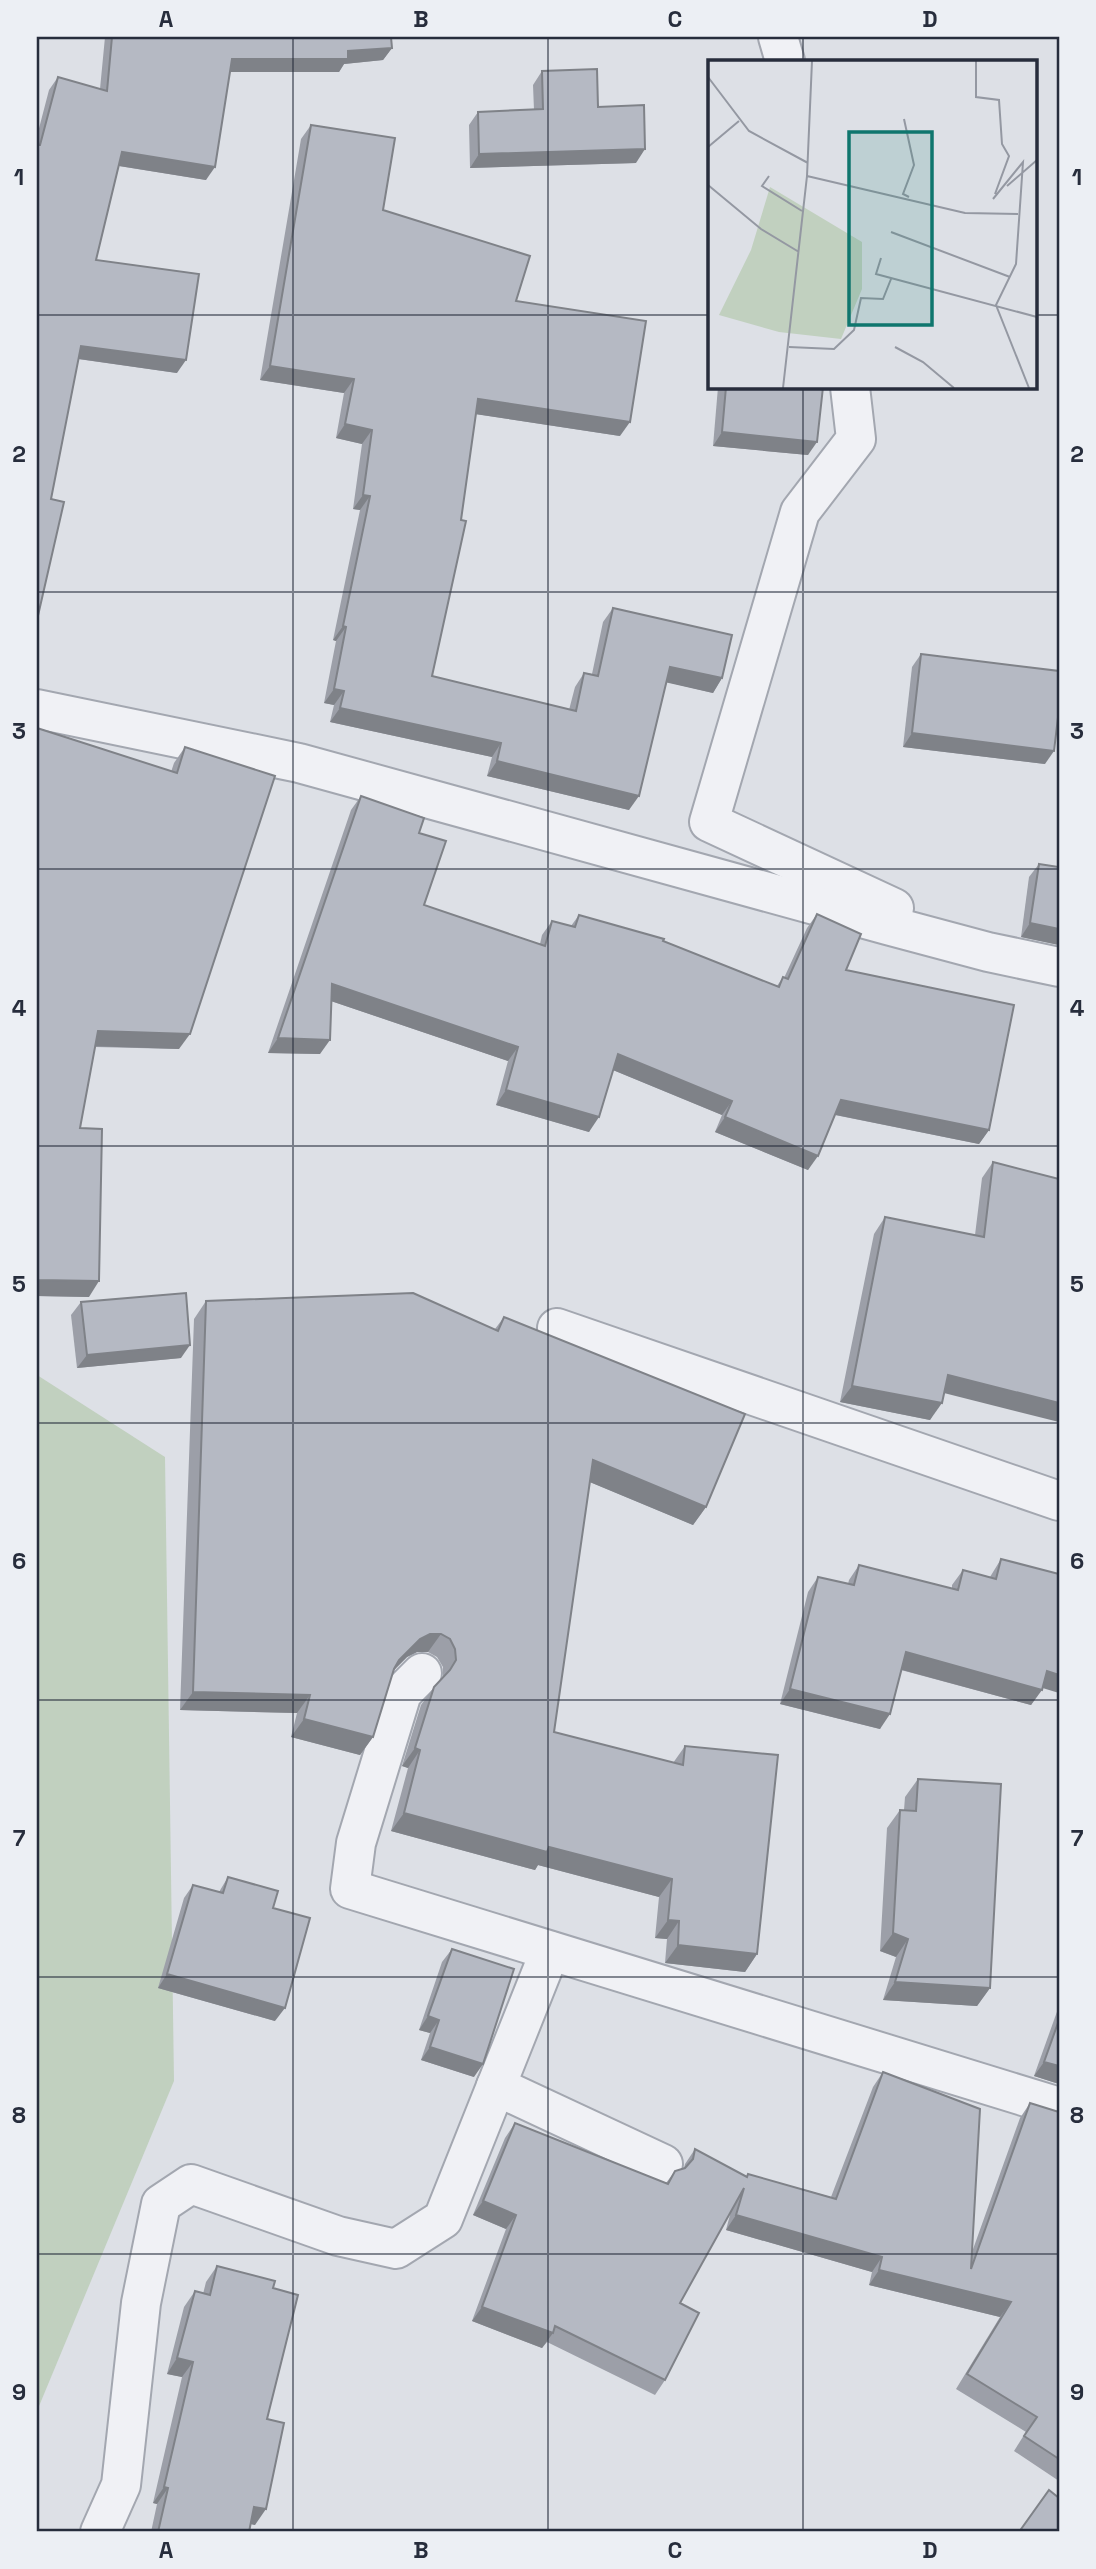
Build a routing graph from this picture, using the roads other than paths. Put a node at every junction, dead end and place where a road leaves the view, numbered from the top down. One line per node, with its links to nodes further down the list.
1 (778, 37): 2 (street)
2 (785, 60)
3 (850, 388): 5 (street)
4 (37, 709): 5 (street)
5 (988, 952): 6 (street)
6 (1059, 967)
7 (557, 1328): 8 (street)
8 (1059, 1501)
9 (422, 1673): 10 (street)
10 (550, 1951): 11 (street); 12 (street)
11 (496, 2086): 13 (street); 14 (street)
12 (1059, 2108)
13 (663, 2164)
14 (100, 2532)

